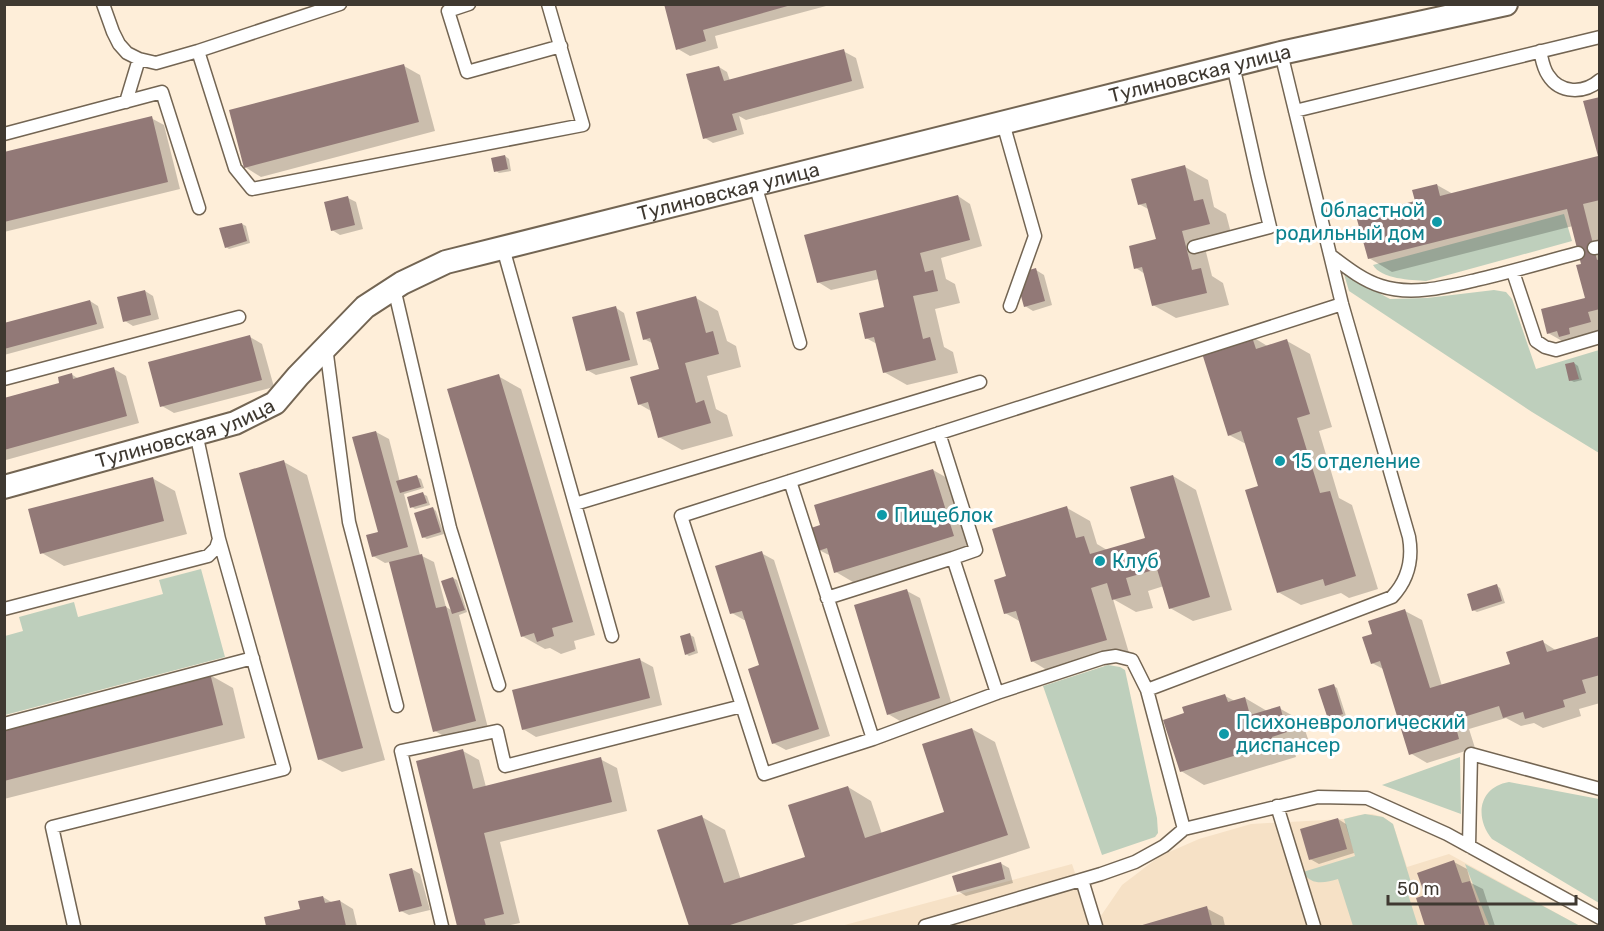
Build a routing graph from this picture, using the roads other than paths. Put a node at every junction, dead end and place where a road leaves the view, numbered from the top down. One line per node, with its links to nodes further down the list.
1 (103, 4): 11 (lane)
2 (340, 4): 8 (lane)
3 (469, 4): 7 (lane)
4 (548, 4): 7 (lane)
5 (1506, 4): 10 (street, Тулиновская улица)
6 (1599, 37): 9 (lane)
7 (561, 46): 8 (lane)
8 (198, 51): 11 (lane)
9 (1540, 51): 13 (lane); 15 (lane)
10 (1281, 53): 12 (street, Тулиновская улица); 15 (lane)
11 (139, 59): 14 (lane)
12 (1233, 65): 16 (street, Тулиновская улица); 20 (lane)
13 (1599, 80)
14 (126, 102): 17 (lane); 19 (lane)
15 (1295, 111): 23 (lane)
16 (1003, 123): 18 (street, Тулиновская улица); 27 (lane)
17 (4, 134)
18 (755, 184): 21 (street, Тулиновская улица); 30 (lane)
19 (199, 208)
20 (1194, 247)
21 (503, 248): 25 (street, Тулиновская улица); 38 (lane)
22 (1578, 253): 24 (lane)
23 (1330, 255): 24 (lane); 26 (lane)
24 (1513, 272): 29 (lane)
25 (394, 288): 31 (street, Тулиновская улица); 45 (lane)
26 (1342, 304): 34 (lane); 46 (lane)
27 (1010, 306)
28 (239, 317): 32 (lane)
29 (1599, 337)
30 (800, 343)
31 (326, 347): 35 (street, Тулиновская улица); 48 (lane)
32 (4, 379)
33 (980, 382): 38 (lane)
34 (939, 433): 36 (lane); 40 (lane)
35 (196, 434): 37 (street, Тулиновская улица); 39 (lane)
36 (790, 481): 41 (lane); 49 (lane)
37 (4, 487)
38 (575, 504): 43 (lane)
39 (219, 539): 42 (lane); 44 (lane)
40 (953, 558): 41 (lane); 47 (lane)
41 (827, 598): 51 (lane)
42 (4, 609)
43 (612, 636)
44 (253, 658): 50 (lane); 58 (lane)
45 (499, 685)
46 (1147, 690): 47 (lane); 54 (lane)
47 (997, 693): 51 (lane)
48 (397, 706)
49 (742, 706): 51 (lane); 59 (lane)
50 (4, 724)
51 (873, 739)
52 (1599, 789): 55 (lane)
53 (1277, 806): 54 (lane); 55 (lane); 62 (lane)
54 (1184, 829): 56 (lane)
55 (1469, 846): 57 (lane)
56 (1082, 880): 60 (lane); 61 (lane)
57 (1599, 918)
58 (74, 927)
59 (442, 927)
60 (926, 927)
61 (1096, 927)
62 (1314, 927)

